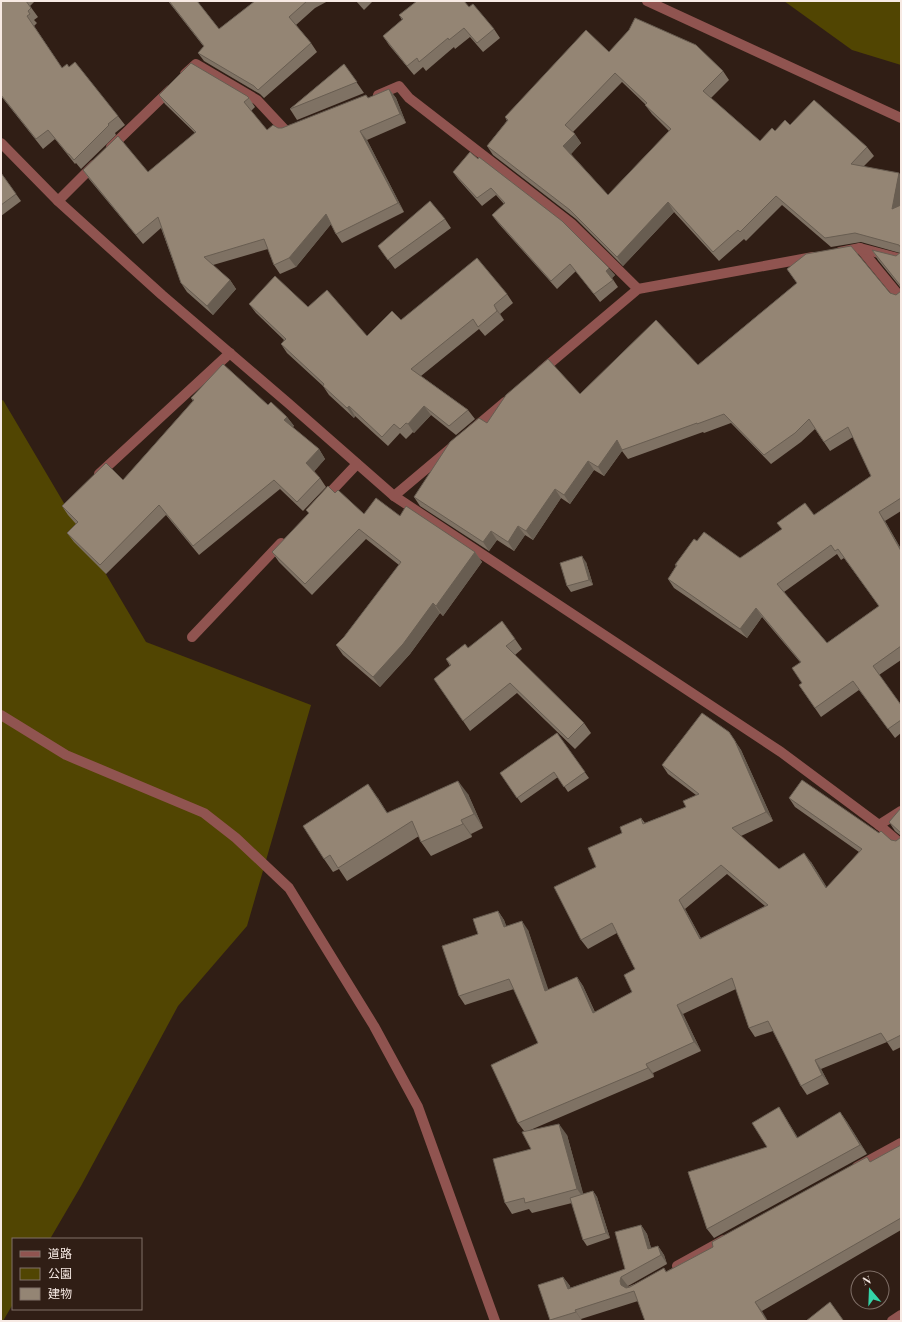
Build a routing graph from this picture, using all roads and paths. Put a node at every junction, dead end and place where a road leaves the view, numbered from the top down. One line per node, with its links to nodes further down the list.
1 (647, 1): 3 (street)
2 (371, 97): 9 (street)
3 (901, 118)
4 (300, 126): 6 (street)
5 (1, 143): 6 (street)
6 (58, 201): 11 (street)
7 (860, 248): 8 (street); 9 (street); 10 (street)
8 (901, 259)
9 (638, 289): 12 (street)
10 (901, 298)
11 (230, 353): 14 (street); 15 (street)
12 (534, 377)
13 (510, 398): 16 (street)
14 (357, 464): 16 (street); 17 (street)
15 (91, 481)
16 (394, 496): 22 (street)
17 (314, 508)
18 (288, 536): 19 (street)
19 (192, 638)
20 (1, 715): 29 (street)
21 (901, 811): 22 (street)
22 (879, 825): 23 (street)
23 (901, 844)
24 (901, 1143): 25 (street)
25 (846, 1173)
26 (736, 1234): 27 (street)
27 (668, 1272)
28 (901, 1315): 30 (street)
29 (495, 1321)
30 (892, 1321)

